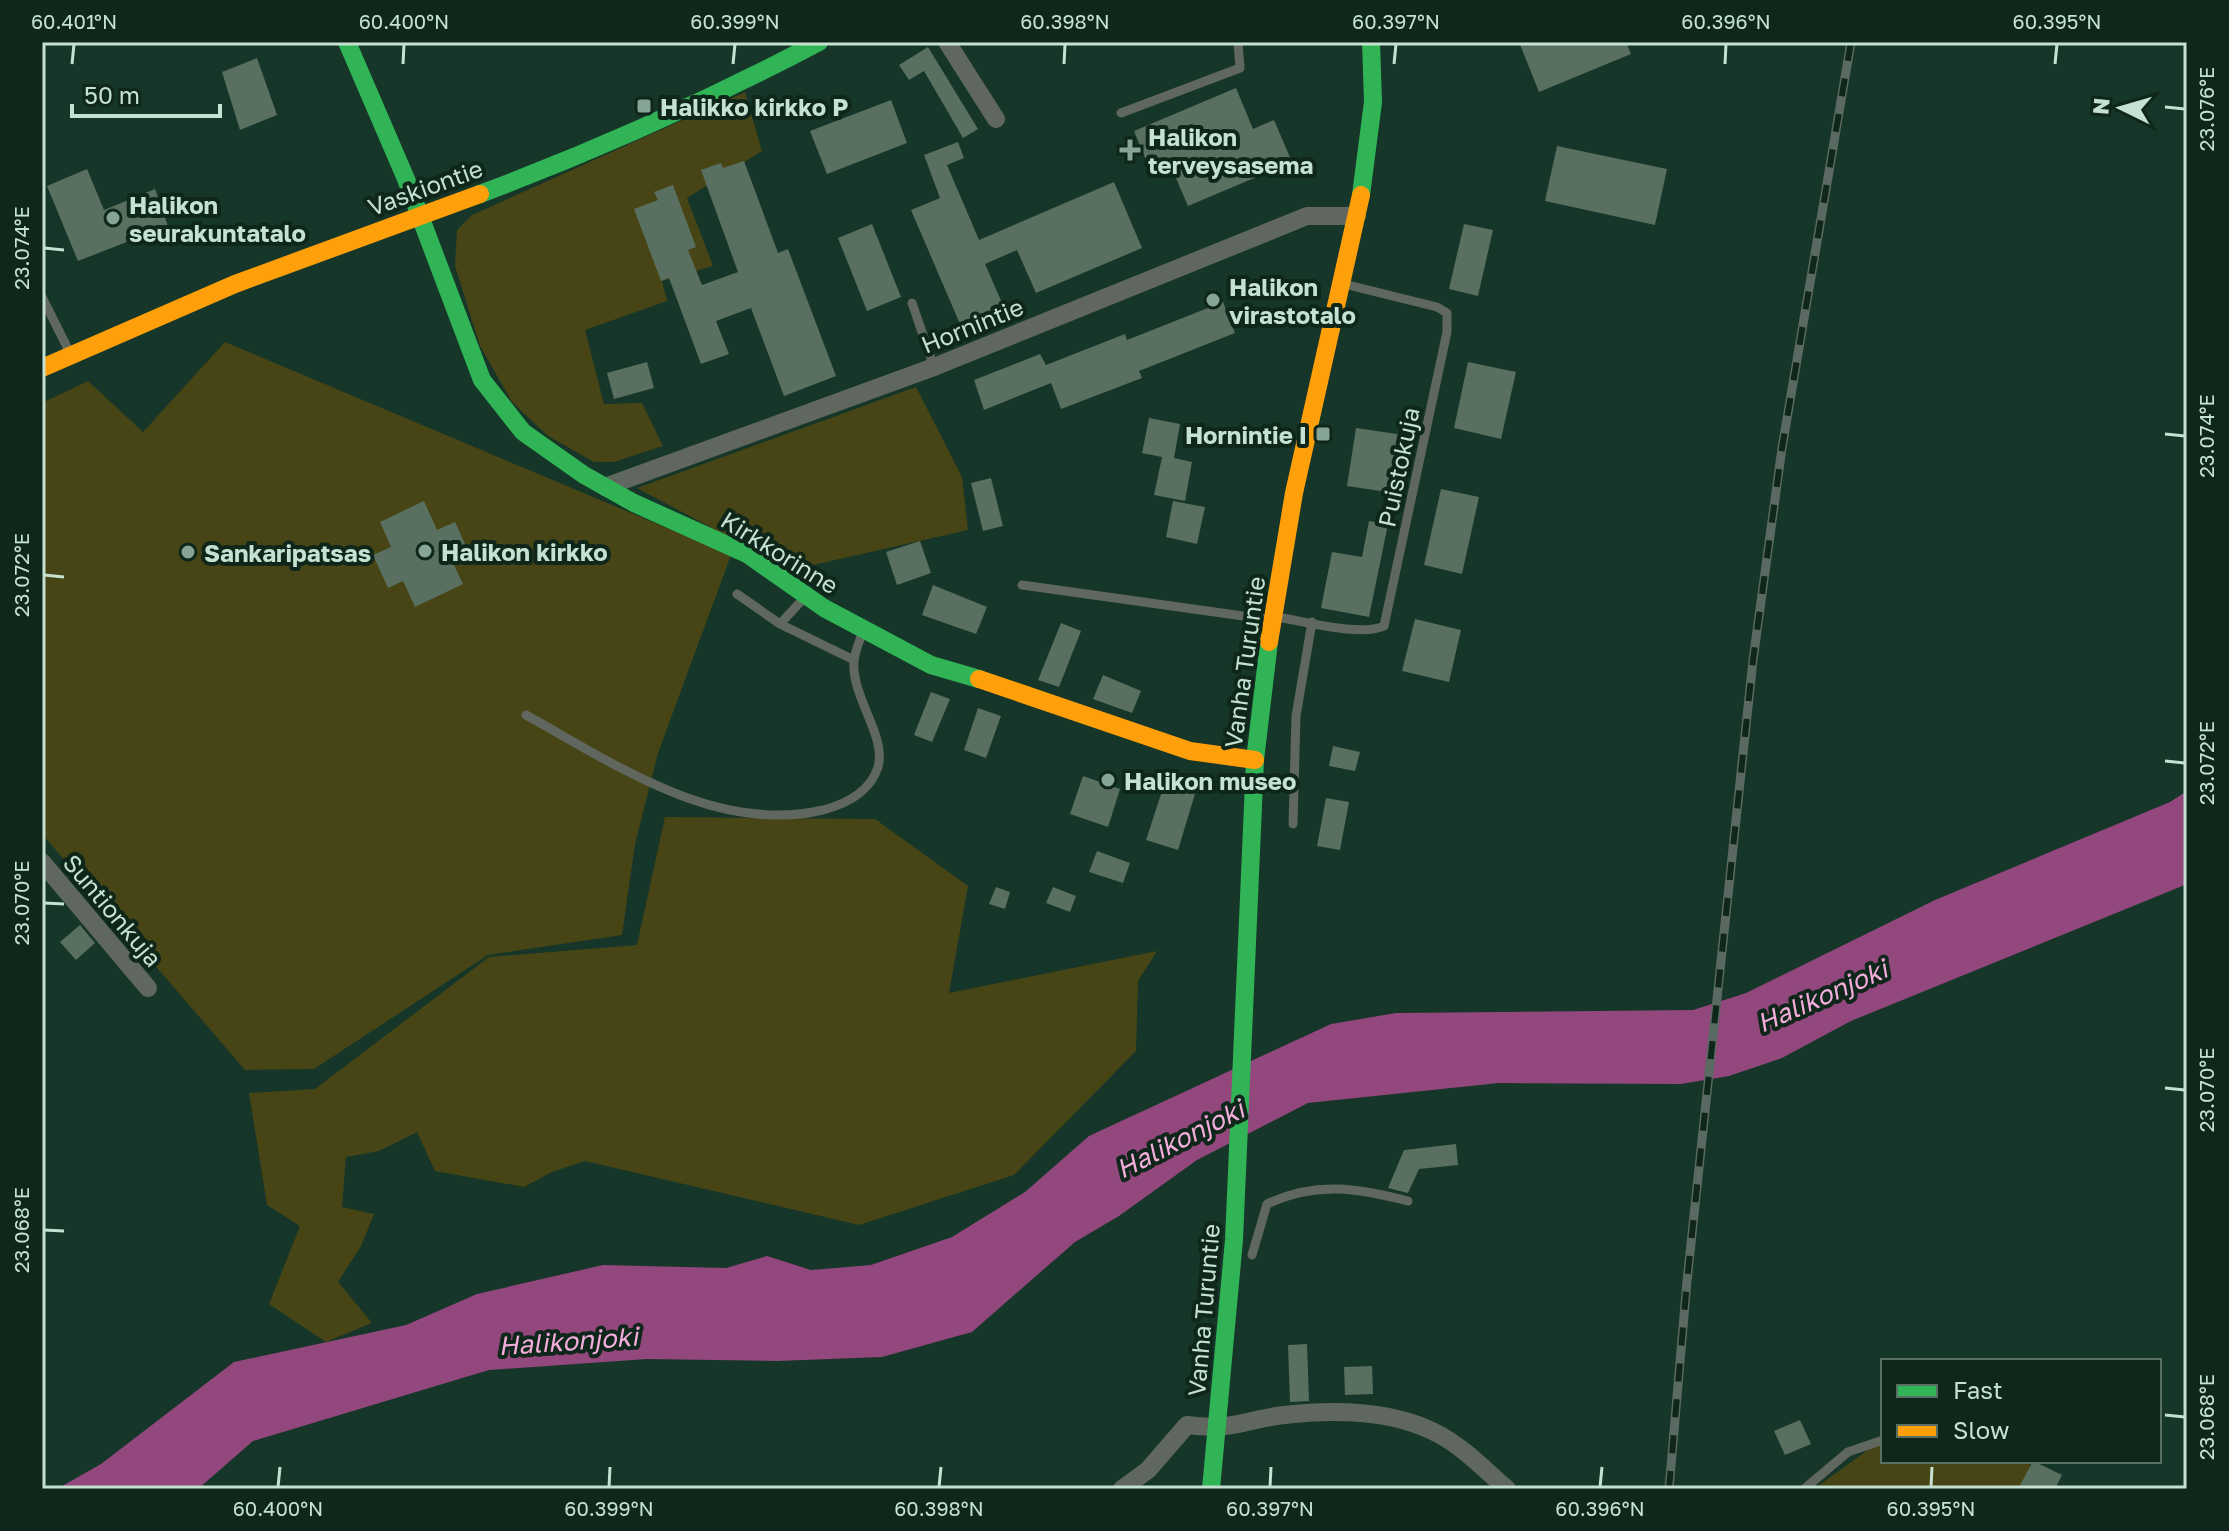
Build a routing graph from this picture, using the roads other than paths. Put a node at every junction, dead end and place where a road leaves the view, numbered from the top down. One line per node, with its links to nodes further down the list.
1 (347, 42): 8 (street, Kirkkorinne)
2 (819, 42): 8 (street, Vaskiontie)
3 (947, 42): 7 (street)
4 (1238, 42): 6 (lane)
5 (1371, 42): 9 (street, Vanha Turuntie)
6 (1121, 113)
7 (996, 119)
8 (419, 215): 13 (street, Vaskiontie); 16 (street, Kirkkorinne)
9 (1357, 216): 10 (street, Vanha Turuntie); 14 (street, Hornintie)
10 (1342, 283): 20 (street, Vanha Turuntie); 21 (lane, Puistokuja)
11 (42, 297): 13 (lane)
12 (912, 303): 14 (lane)
13 (70, 354): 15 (street, Vaskiontie)
14 (934, 367): 16 (street, Hornintie)
15 (42, 368)
16 (605, 487): 19 (street, Kirkkorinne)
17 (1022, 585): 20 (lane, Puistokuja)
18 (737, 594): 22 (lane)
19 (807, 595): 22 (lane); 23 (street, Kirkkorinne)
20 (1273, 618): 21 (lane, Puistokuja); 26 (street, Vanha Turuntie)
21 (1312, 622): 27 (lane)
22 (780, 624): 24 (lane)
23 (863, 631): 24 (lane); 26 (street, Kirkkorinne)
24 (854, 660): 25 (lane)
25 (526, 715)
26 (1255, 760): 32 (street, Vanha Turuntie)
27 (1293, 824)
28 (42, 862): 29 (street, Suntionkuja)
29 (148, 988)
30 (1408, 1201): 31 (lane)
31 (1252, 1255)
32 (1217, 1429): 34 (street); 35 (street, Vanha Turuntie); 36 (street)
33 (1881, 1441): 37 (lane)
34 (1122, 1489)
35 (1211, 1489)
36 (1507, 1489)
37 (1804, 1489)

